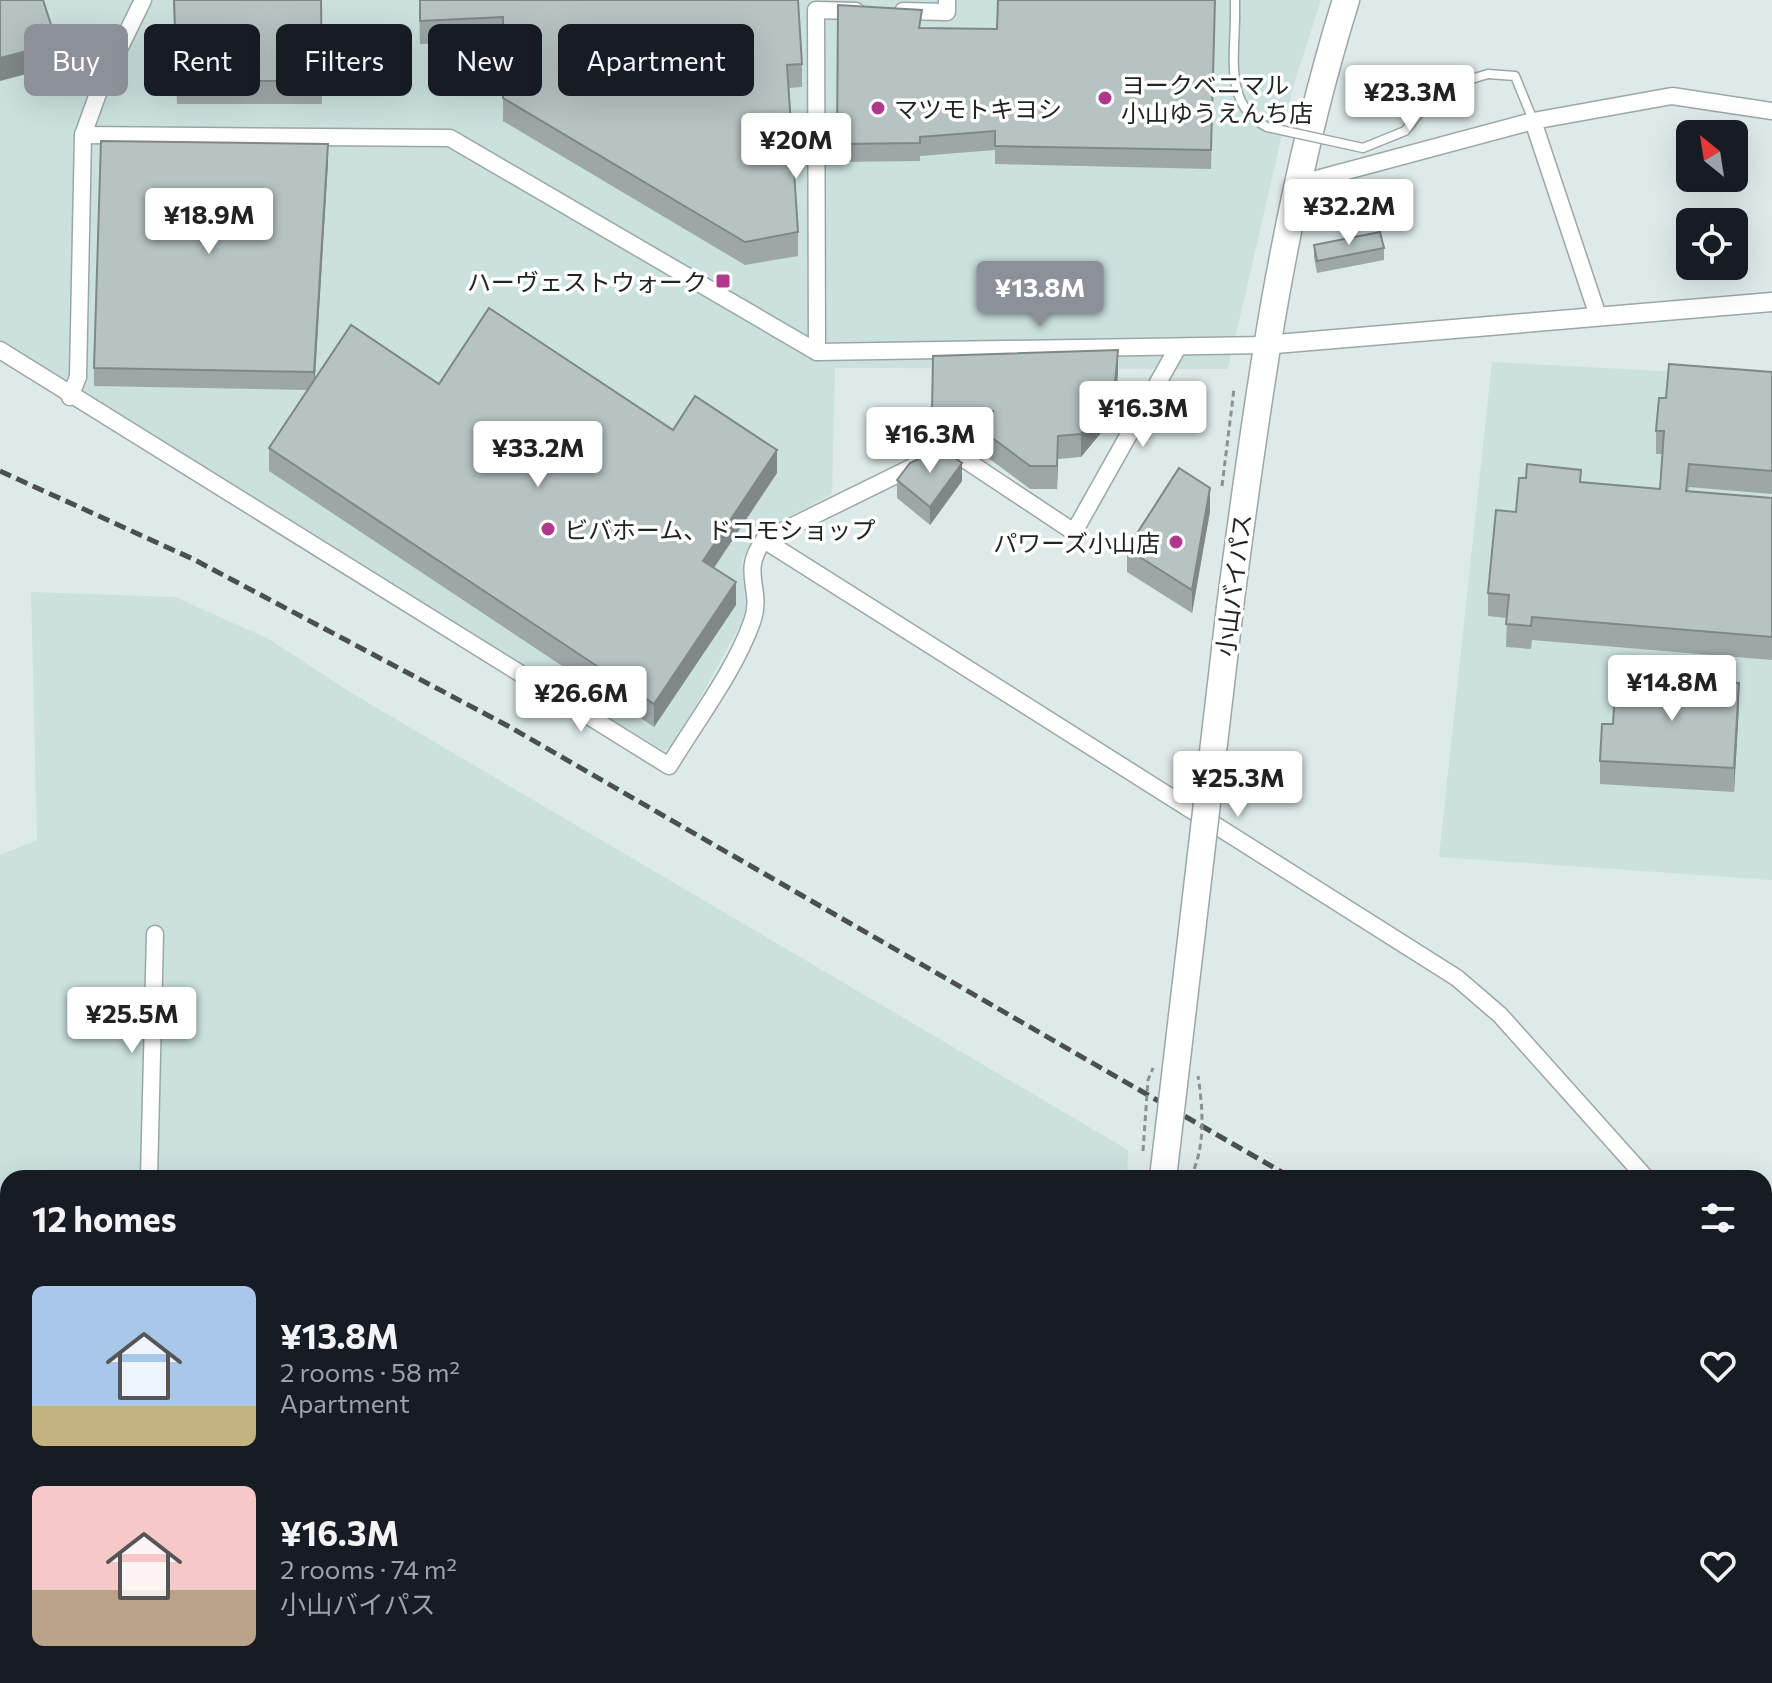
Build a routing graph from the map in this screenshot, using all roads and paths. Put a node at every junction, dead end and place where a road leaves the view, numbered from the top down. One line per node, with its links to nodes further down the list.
1 (143, 0): 7 (street)
2 (947, 0): 14 (street)
3 (1235, 0): 6 (lane, bridge)
4 (1346, 0): 8 (highway, 小山バイパス)
5 (1772, 111): 6 (street)
6 (1533, 121): 8 (street); 10 (street)
7 (83, 135): 14 (street); 15 (street)
8 (1298, 184): 11 (highway, 小山バイパス)
9 (1772, 302): 10 (street)
10 (1598, 316): 11 (street)
11 (1265, 345): 12 (street); 19 (highway, 小山バイパス, bridge)
12 (1178, 347): 14 (street); 16 (street)
13 (0, 350): 15 (street)
14 (817, 352)
15 (70, 397): 16 (street)
16 (764, 540): 20 (street)
17 (155, 934): 18 (street)
18 (149, 1170)
19 (1164, 1170)
20 (1639, 1170)

